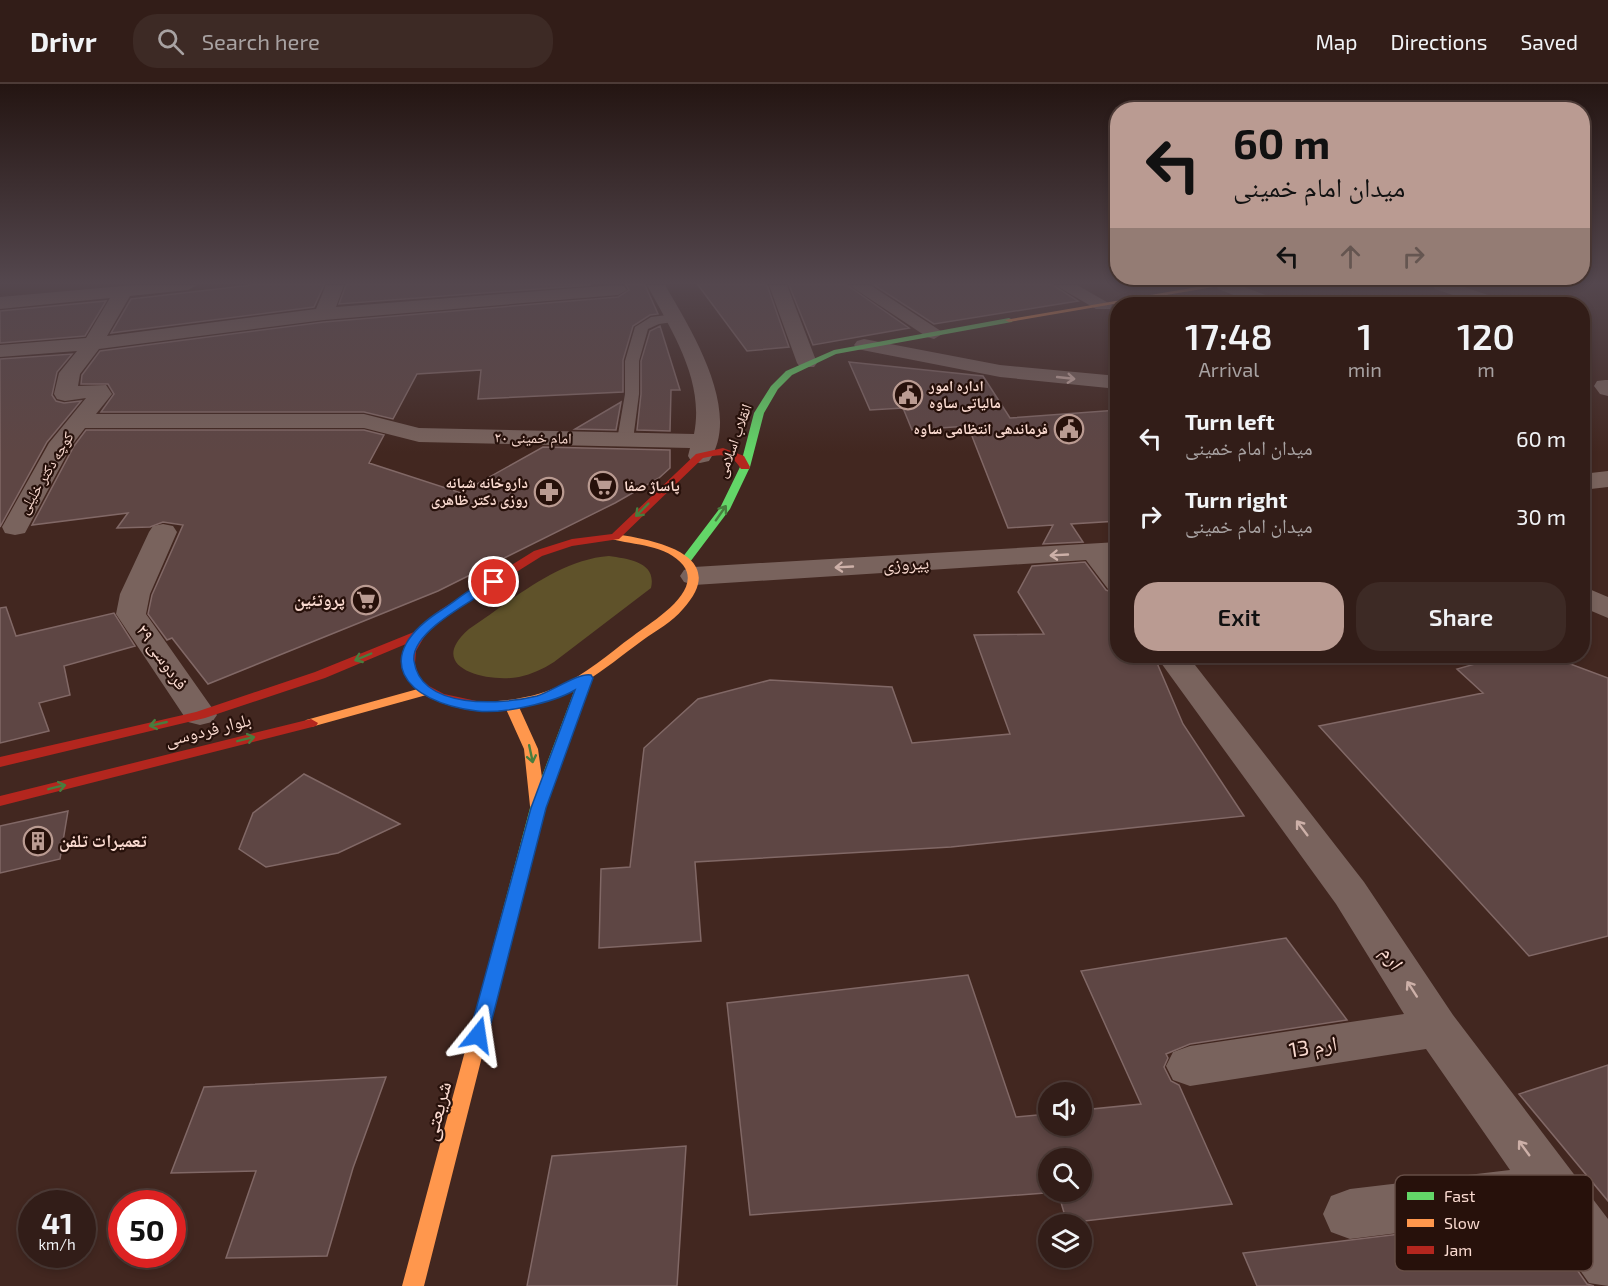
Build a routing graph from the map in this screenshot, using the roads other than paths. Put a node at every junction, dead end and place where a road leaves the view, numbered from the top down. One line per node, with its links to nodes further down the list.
1 (95, 341): 7 (street, کوچه دکتر خلیلی)
2 (115, 341): 7 (street)
3 (638, 341): 13 (lane)
4 (685, 341): 14 (street)
5 (799, 341): 10 (street)
6 (887, 341): 8 (main road, انقلاب اسلامی)
7 (93, 344): 9 (street); 12 (street, کوچه دکتر خلیلی)
8 (864, 345): 10 (main road, انقلاب اسلامی); 11 (street, one-way to 11)
9 (0, 351)
10 (807, 363): 15 (main road, انقلاب اسلامی)
11 (1110, 382)
12 (79, 421): 13 (street, امام خمینی ۲۰); 18 (street, کوچه دکتر خلیلی)
13 (625, 440): 14 (street, امام خمینی ۲۰)
14 (701, 449): 15 (main road); 20 (main road, one-way to 20)
15 (745, 467): 22 (main road, انقلاب اسلامی, one-way to 15)
16 (1608, 479): 17 (street)
17 (1590, 481)
18 (15, 527)
19 (163, 532): 30 (street, فردوسی ۲۹)
20 (615, 537): 22 (main road); 25 (main road)
21 (1106, 552): 22 (street, پیروزی, one-way to 22)
22 (690, 568): 27 (main road, انقلاب اسلامی)
23 (1590, 599): 24 (street)
24 (1608, 609)
25 (417, 635): 28 (main road); 30 (main road, بلوار فردوسی, one-way to 30)
26 (1177, 663): 34 (street, ارم, one-way to 26)
27 (586, 678): 29 (main road, انقلاب اسلامی); 33 (main road, شریعتی)
28 (425, 691): 29 (main road, انقلاب اسلامی); 32 (main road, بلوار فردوسی, one-way to 28)
29 (511, 704): 33 (main road, شریعتی, one-way to 33)
30 (200, 714): 31 (main road, بلوار فردوسی, one-way to 31)
31 (0, 762)
32 (0, 801)
33 (538, 808): 41 (main road, شریعتی)
34 (1437, 1028): 35 (street, ارم 13); 36 (street, ارم, one-way to 34)
35 (1190, 1066)
36 (1544, 1175)
37 (1395, 1208): 38 (street)
38 (1350, 1214)
39 (1593, 1243): 40 (street, ارم)
40 (1608, 1264)
41 (413, 1286)

